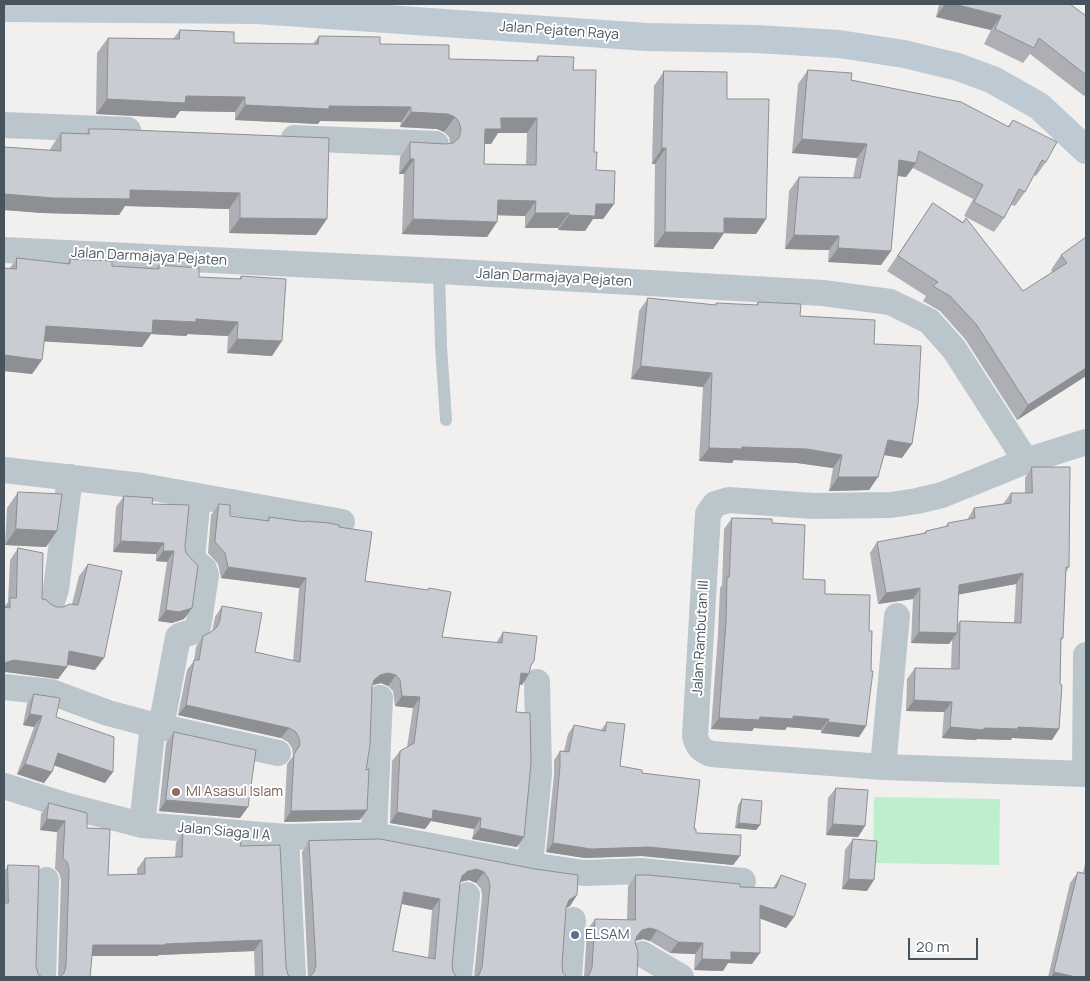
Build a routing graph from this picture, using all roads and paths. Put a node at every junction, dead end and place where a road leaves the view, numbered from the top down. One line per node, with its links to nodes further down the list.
1 (62, 6): 2 (main road, Jalan Pejaten Raya); 3 (main road, Jalan Pejaten Raya)
2 (257, 7): 8 (main road, Jalan Pejaten Raya)
3 (4, 8)
4 (4, 125): 5 (street)
5 (151, 132)
6 (269, 137): 7 (street)
7 (436, 144)
8 (1086, 150)
9 (4, 250): 10 (street, Jalan Darmajaya Pejaten)
10 (439, 271): 11 (lane); 13 (street, Jalan Darmajaya Pejaten)
11 (446, 420)
12 (1086, 442): 13 (street)
13 (1026, 461): 26 (street, Jalan Rambutan III)
14 (4, 470): 15 (street)
15 (70, 477): 16 (street); 18 (street)
16 (198, 496): 17 (street); 24 (street)
17 (342, 522)
18 (51, 605)
19 (897, 616): 26 (street)
20 (1086, 655): 27 (street)
21 (537, 682): 32 (street)
22 (4, 687): 24 (street)
23 (380, 698): 30 (street)
24 (157, 726): 25 (street); 29 (street)
25 (278, 754)
26 (883, 767): 27 (street)
27 (1085, 774)
28 (4, 786): 29 (street, Jalan Siaga II A)
29 (142, 825): 31 (street, Jalan Siaga II A)
30 (374, 835): 31 (street); 32 (street)
31 (286, 837): 39 (street, Jalan Siaga II A)
32 (530, 865): 34 (street)
33 (46, 880): 38 (street)
34 (744, 881)
35 (467, 895): 40 (street)
36 (572, 920): 41 (street)
37 (642, 954): 42 (street)
38 (43, 977)
39 (293, 977)
40 (460, 977)
41 (569, 977)
42 (681, 977)

